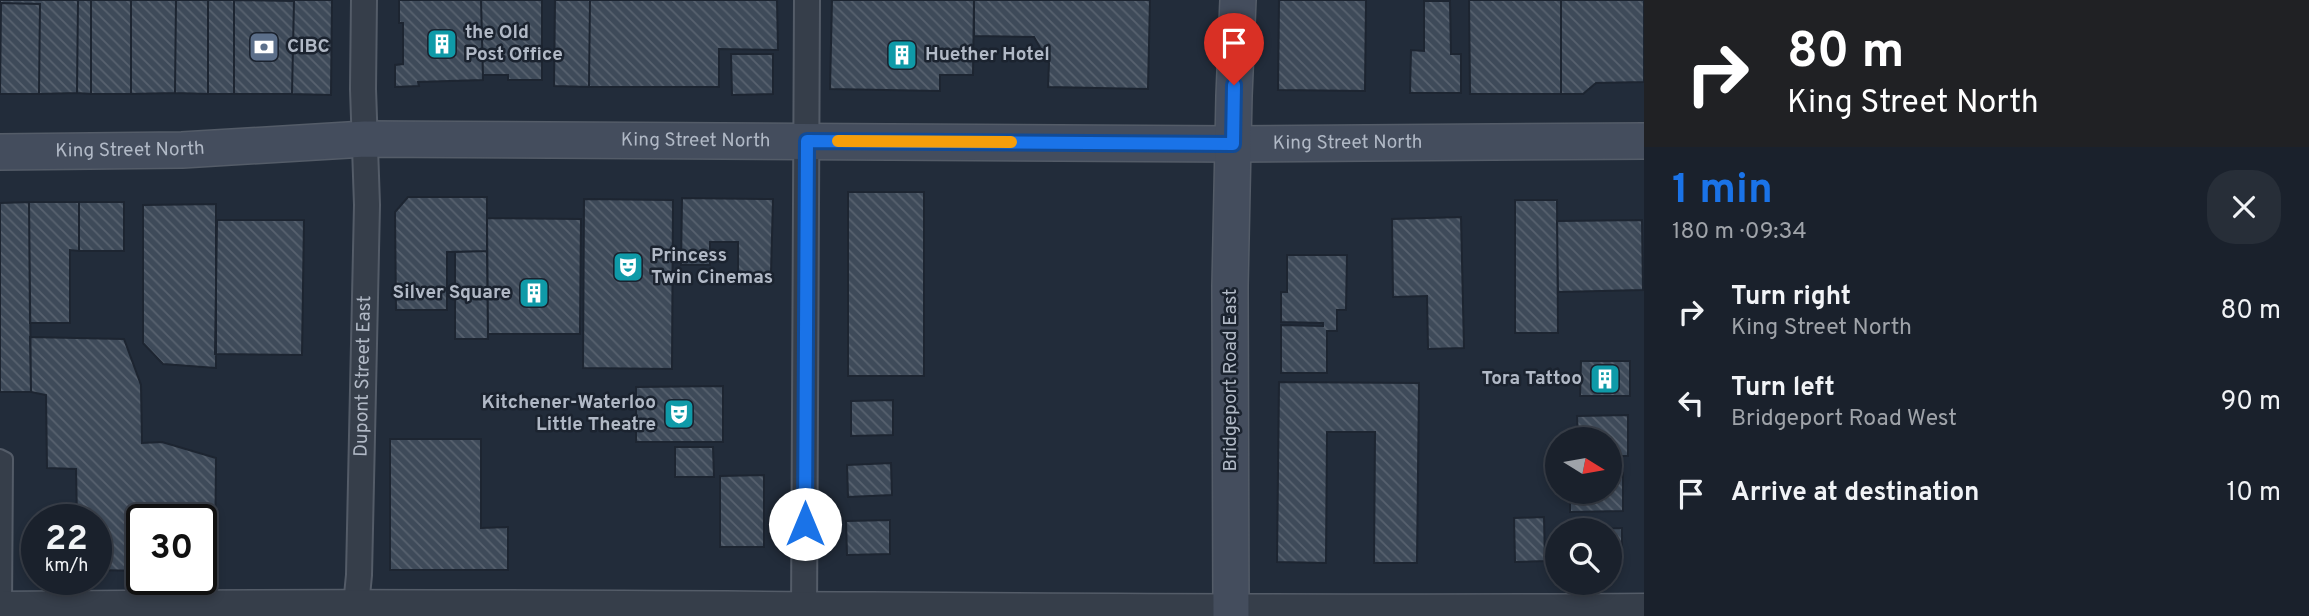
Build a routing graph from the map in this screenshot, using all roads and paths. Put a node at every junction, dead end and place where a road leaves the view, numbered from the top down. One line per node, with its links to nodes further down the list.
1 (364, 0): 4 (street, Dupont Street East)
2 (807, 0): 5 (street)
3 (1238, 0): 7 (main road, Bridgeport Road East)
4 (365, 139): 5 (main road, King Street North); 8 (main road, King Street North); 11 (street, Dupont Street East)
5 (807, 141): 7 (main road, King Street North); 13 (street)
6 (1644, 141): 7 (main road, King Street North)
7 (1233, 144): 14 (main road, Bridgeport Road East)
8 (0, 152)
9 (0, 456): 10 (lane)
10 (2, 608): 11 (street)
11 (356, 610): 13 (street)
12 (1644, 610): 14 (street)
13 (804, 613): 14 (street)
14 (1231, 614)

